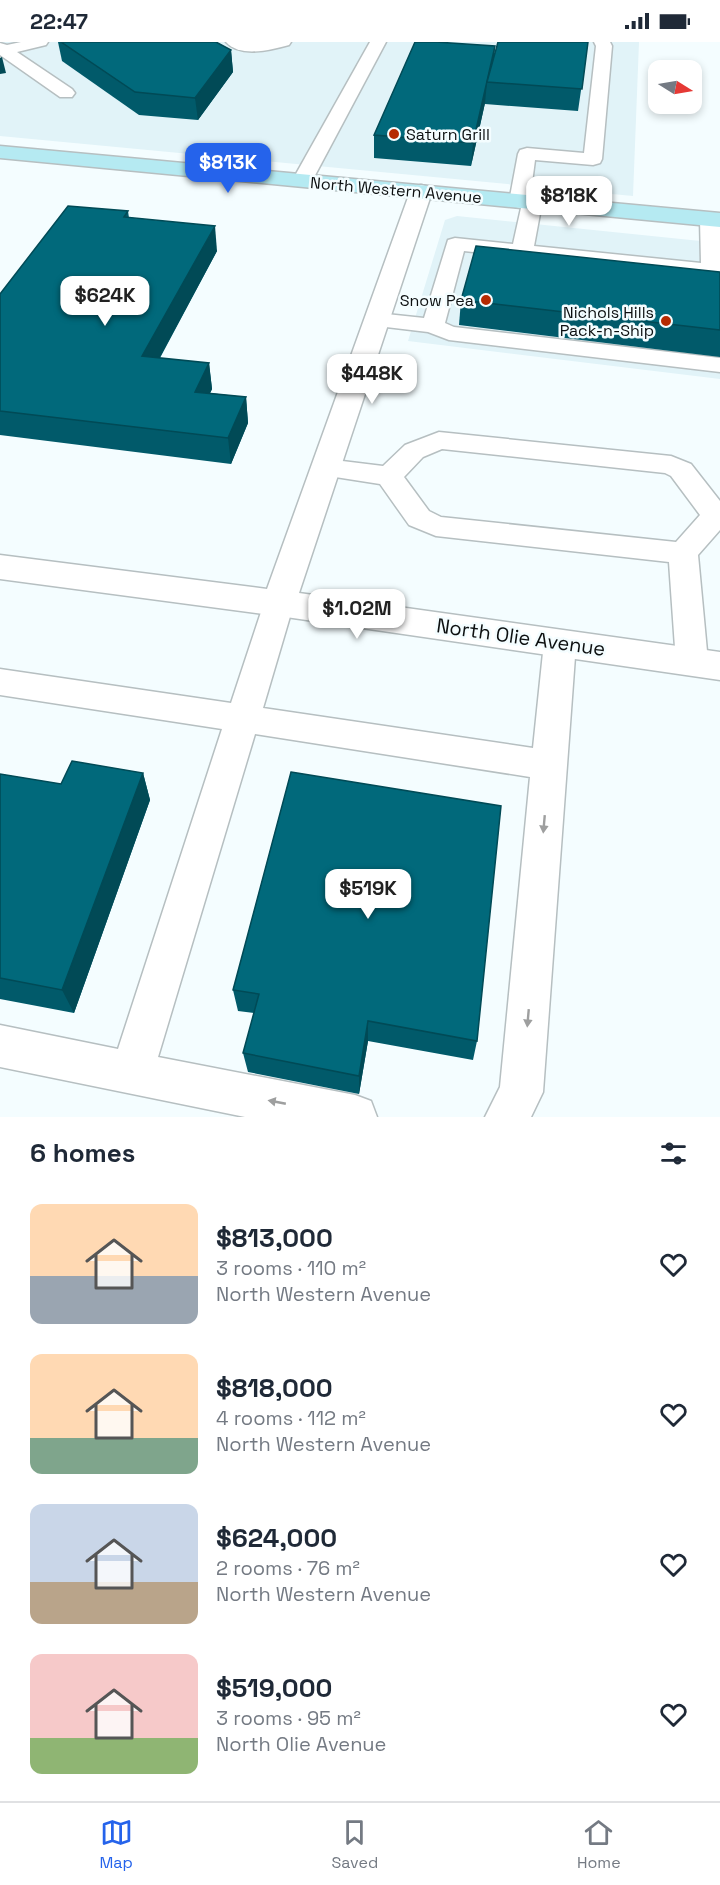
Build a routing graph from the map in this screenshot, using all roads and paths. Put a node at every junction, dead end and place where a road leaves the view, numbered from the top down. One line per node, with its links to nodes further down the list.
1 (39, 42): 6 (lane)
2 (234, 42): 3 (lane)
3 (284, 42)
4 (378, 42): 9 (lane)
5 (602, 42): 11 (lane)
6 (2, 49): 7 (lane)
7 (66, 93)
8 (0, 152): 9 (main road, North Western Avenue)
9 (302, 181): 10 (main road, North Western Avenue)
10 (422, 192): 11 (main road, North Western Avenue); 15 (street)
11 (526, 202): 12 (main road, North Western Avenue); 13 (lane)
12 (715, 220): 14 (lane)
13 (522, 251): 14 (lane); 16 (lane)
14 (716, 271)
15 (377, 320): 16 (lane); 18 (street)
16 (433, 326): 17 (lane)
17 (720, 366)
18 (326, 468): 19 (lane); 23 (street)
19 (389, 476): 20 (lane); 21 (lane)
20 (718, 516): 21 (lane)
21 (683, 553): 25 (lane)
22 (0, 567): 23 (street, North Olie Avenue)
23 (279, 603): 24 (street, North Olie Avenue); 27 (lane)
24 (560, 643): 25 (street, North Olie Avenue); 28 (lane)
25 (706, 664)
26 (0, 682): 27 (lane)
27 (244, 718): 28 (lane); 30 (lane)
28 (549, 765): 32 (lane, one-way to 32)
29 (0, 1046): 30 (lane)
30 (132, 1073): 31 (lane, one-way to 30)
31 (355, 1117)
32 (507, 1117)

